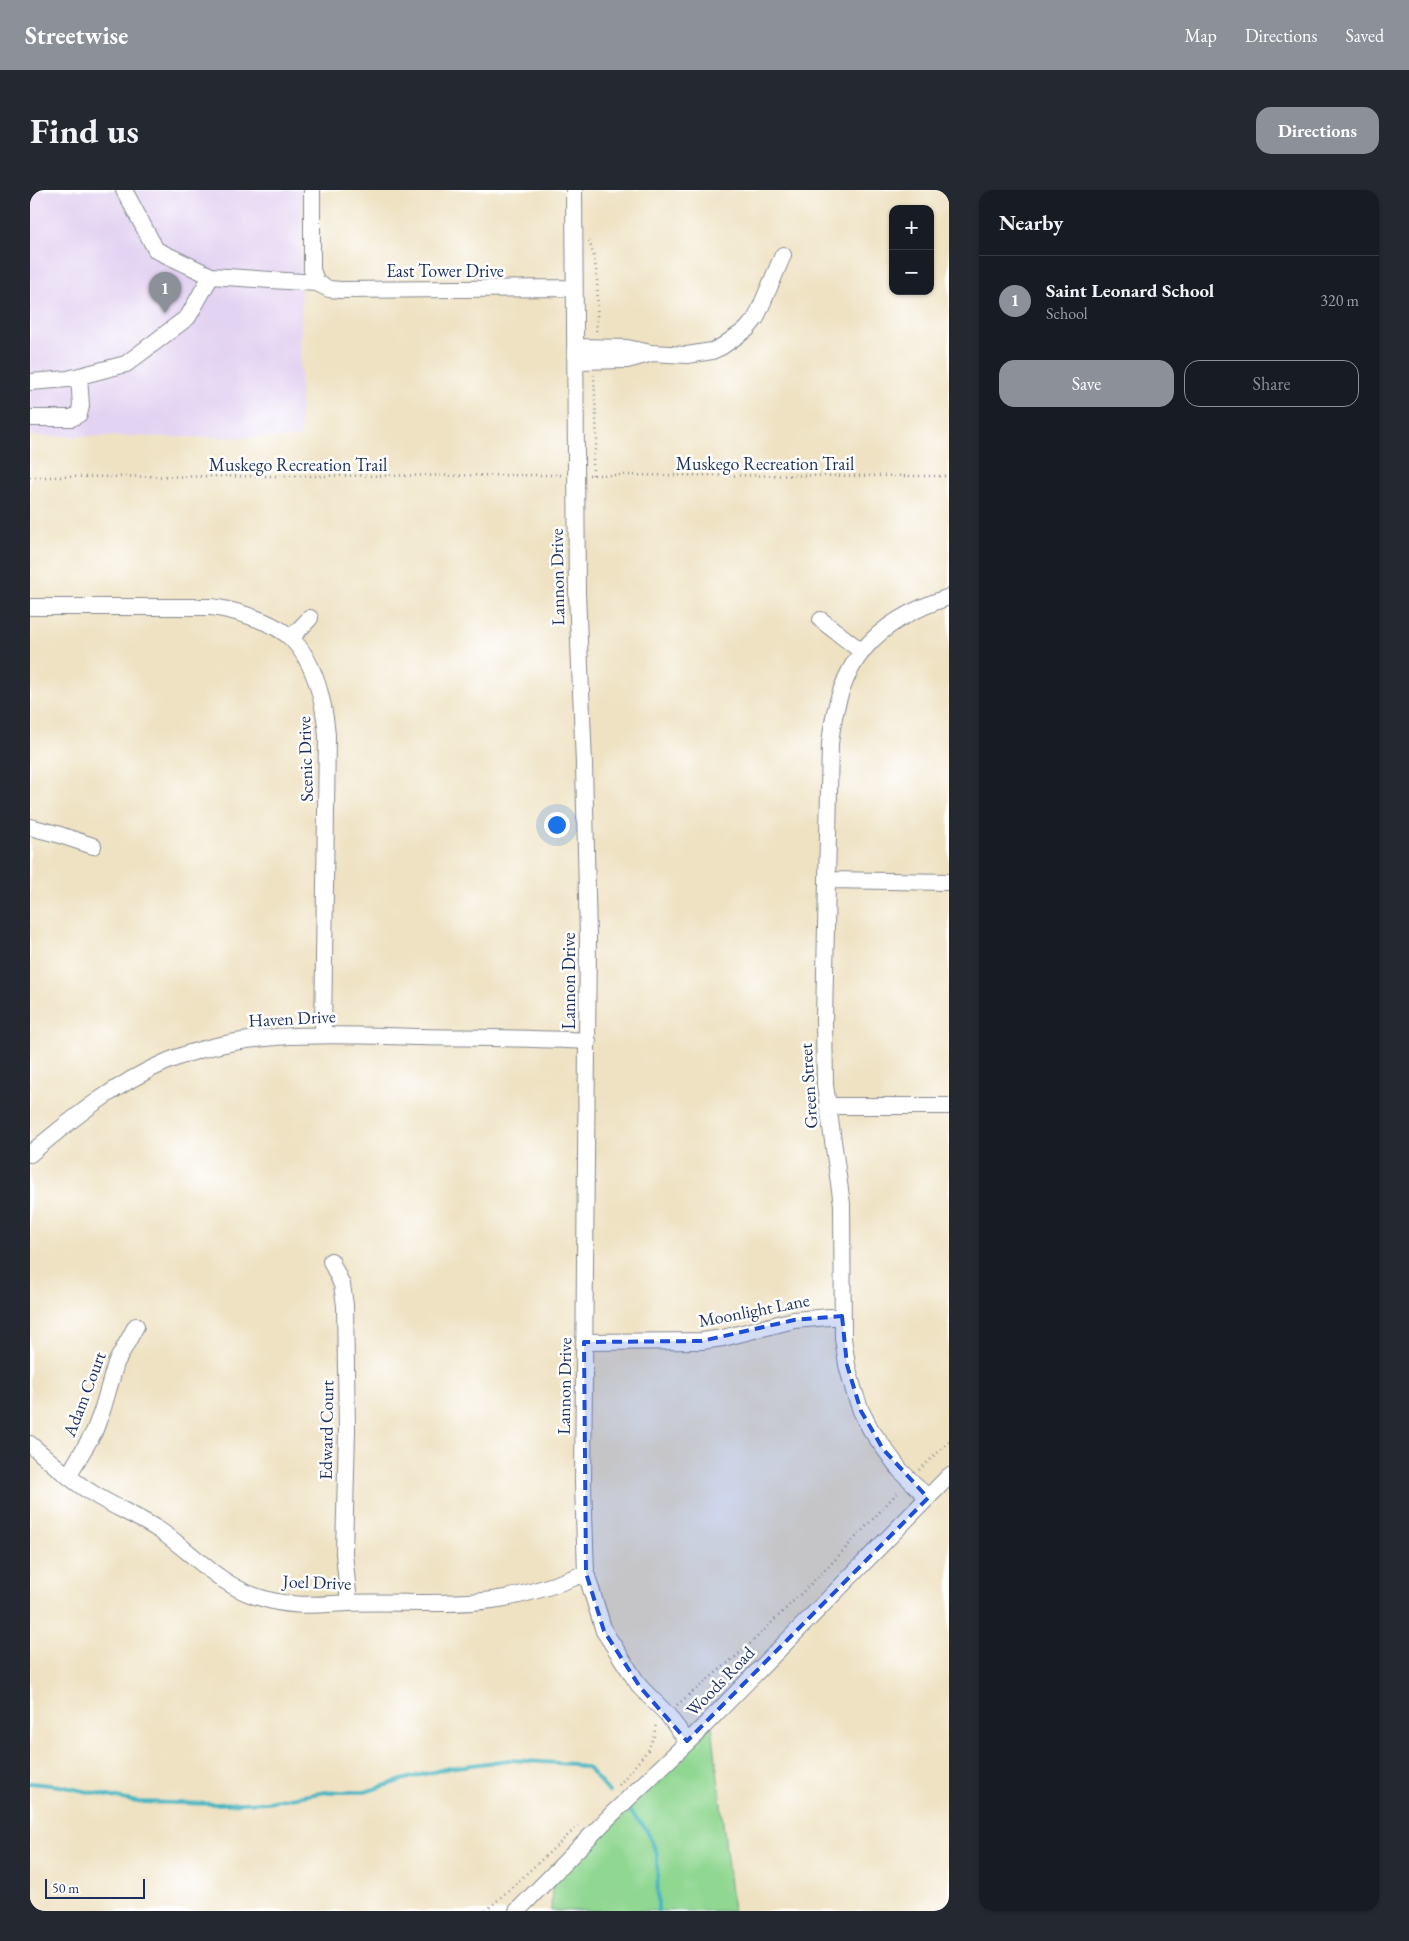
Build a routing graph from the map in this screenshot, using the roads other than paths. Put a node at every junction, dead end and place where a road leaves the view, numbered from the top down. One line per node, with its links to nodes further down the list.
1 (124, 190): 5 (street)
2 (312, 190): 6 (street)
3 (574, 190): 7 (street, Lannon Drive)
4 (783, 255): 8 (street)
5 (211, 276): 6 (street, East Tower Drive); 9 (street)
6 (317, 283): 7 (street, East Tower Drive)
7 (574, 288): 8 (street, Lannon Drive)
8 (576, 354): 23 (street, Lannon Drive)
9 (79, 376): 10 (street); 11 (street)
10 (30, 382)
11 (30, 418)
12 (949, 596): 17 (street)
13 (30, 606): 16 (street, Scenic Drive)
14 (310, 618): 16 (street)
15 (822, 620): 17 (street)
16 (291, 638): 22 (street, Scenic Drive)
17 (861, 651): 20 (street, Green Street)
18 (30, 827): 19 (street)
19 (92, 846)
20 (828, 880): 21 (street); 24 (street, Green Street)
21 (949, 882)
22 (323, 1035): 23 (street, Haven Drive); 26 (street, Haven Drive)
23 (588, 1041): 30 (street, Lannon Drive)
24 (827, 1106): 25 (street); 28 (street, Green Street)
25 (949, 1106)
26 (30, 1154)
27 (331, 1261): 36 (street, Edward Court)
28 (842, 1316): 30 (street, Moonlight Lane); 34 (street, Green Street)
29 (136, 1326): 32 (street, Adam Court)
30 (584, 1342): 35 (street, Lannon Drive)
31 (30, 1444): 32 (street, Joel Drive)
32 (68, 1476): 36 (street, Joel Drive)
33 (949, 1476): 34 (street, Woods Road)
34 (928, 1498): 37 (street, Woods Road)
35 (586, 1573): 36 (street, Joel Drive); 37 (street, Lannon Drive)
36 (349, 1603)
37 (688, 1741): 38 (street, Woods Road)
38 (517, 1911)

